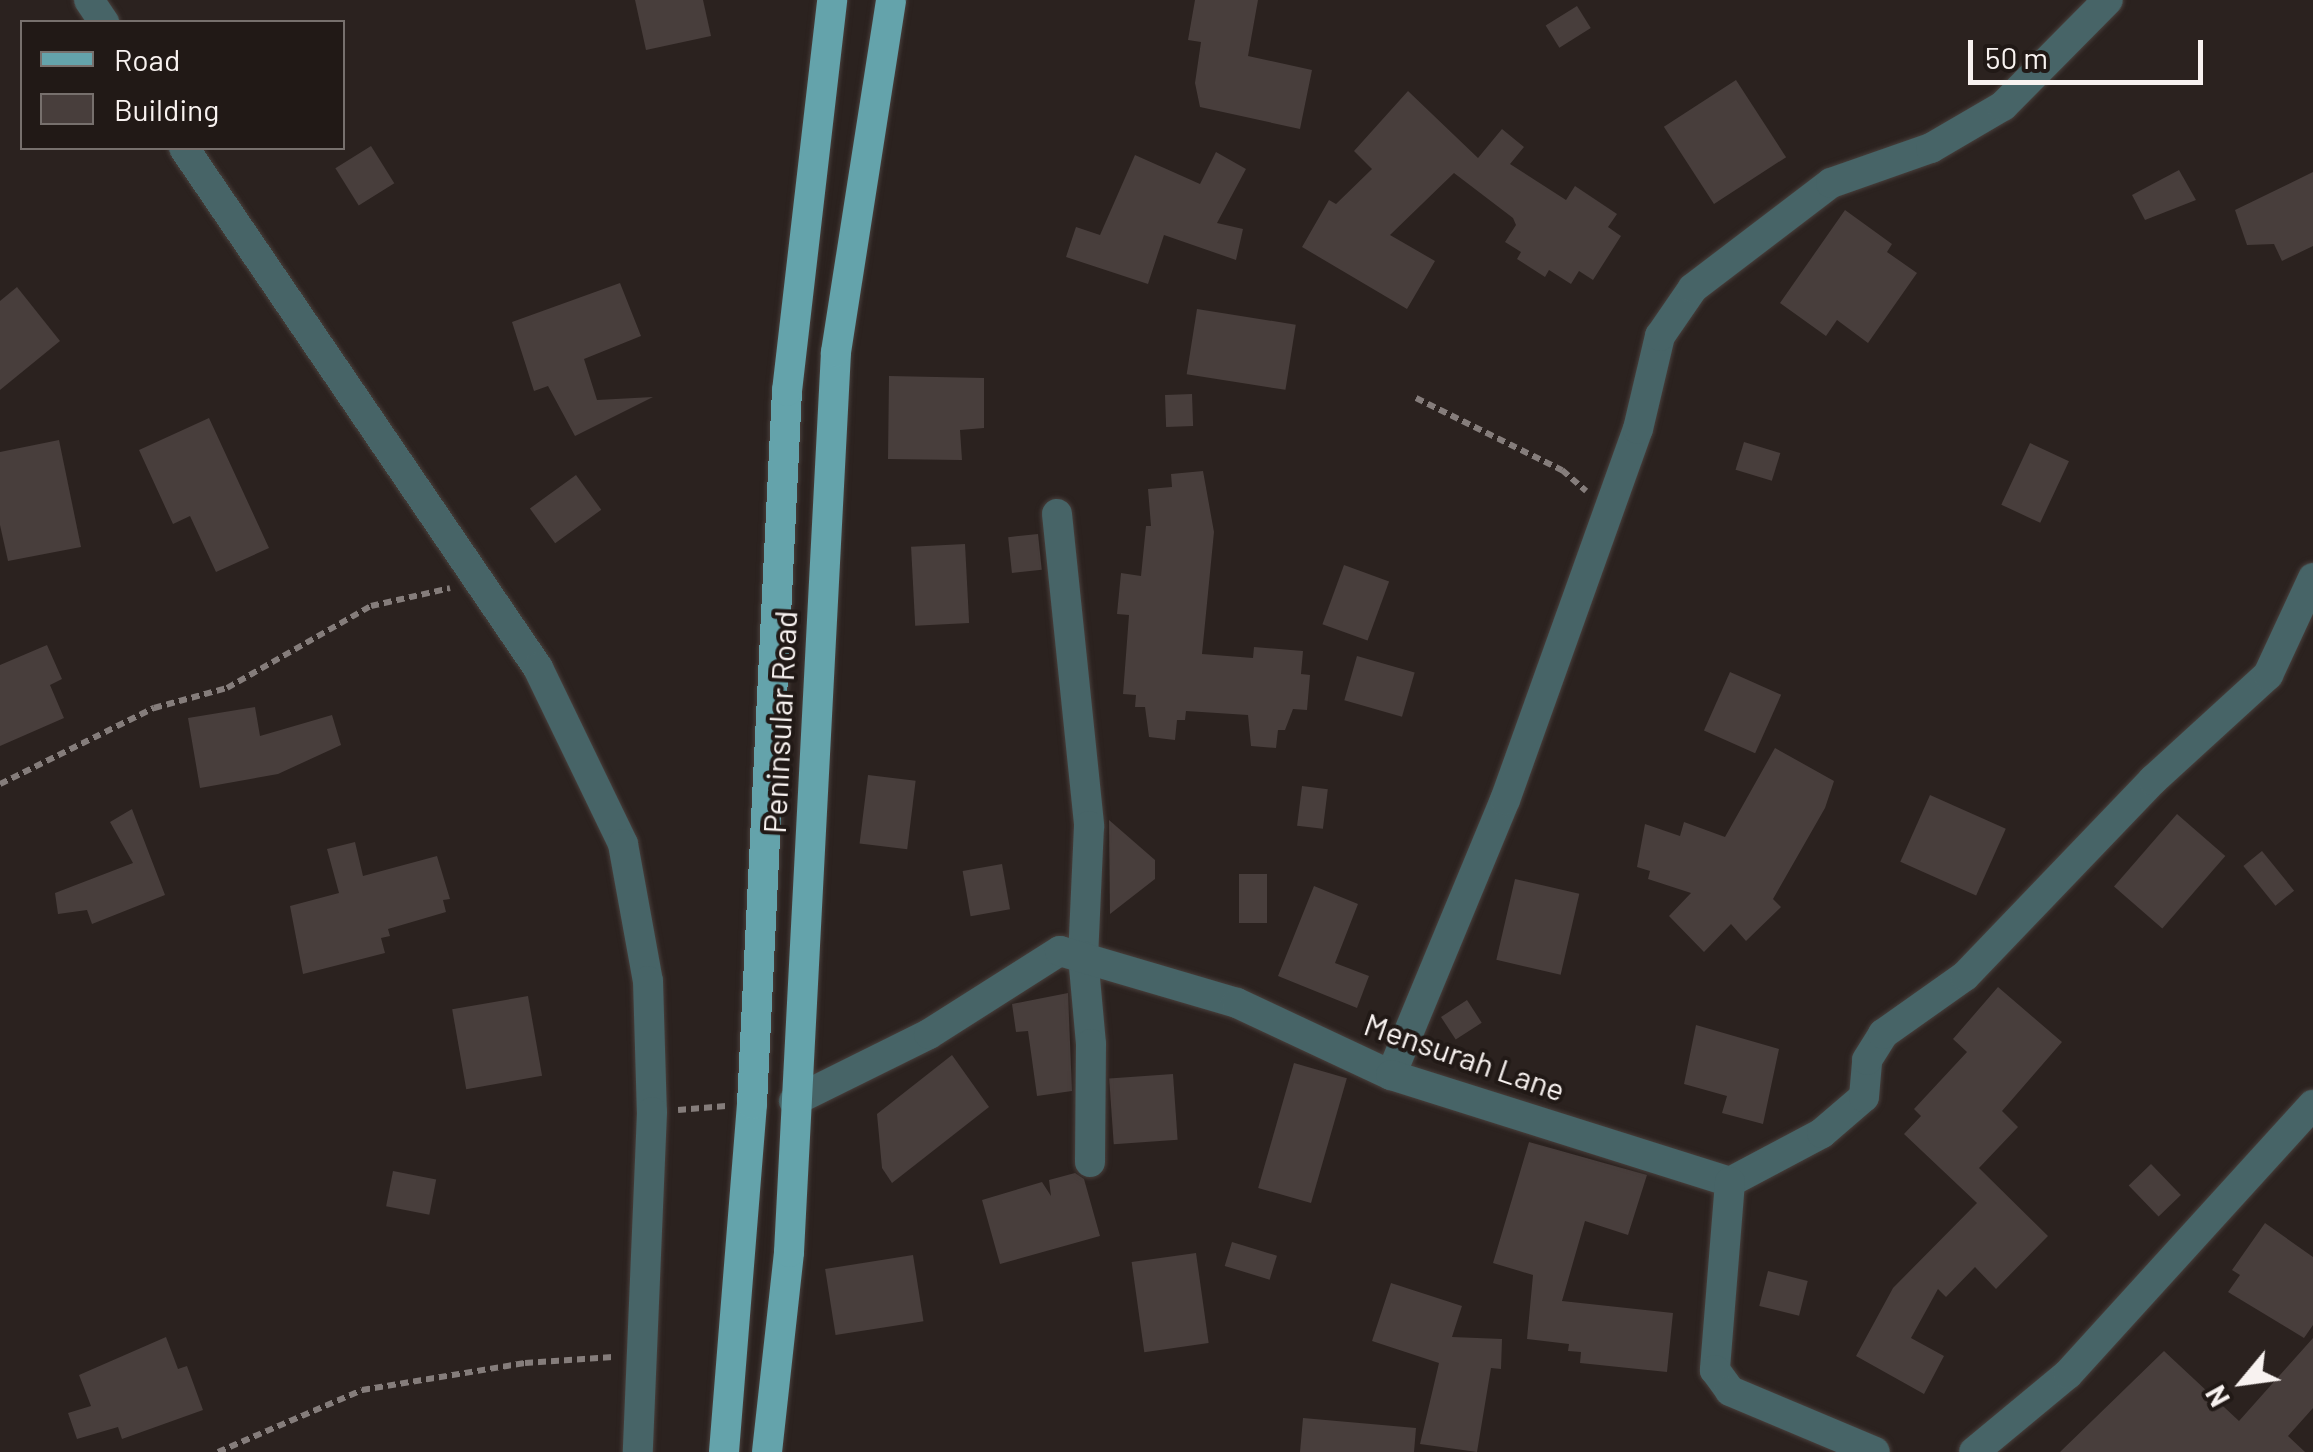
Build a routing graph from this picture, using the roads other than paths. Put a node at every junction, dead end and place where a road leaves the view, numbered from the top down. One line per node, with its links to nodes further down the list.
1 (832, 0): 14 (main road, Peninsular Road)
2 (892, 0): 9 (main road, Peninsular Road)
3 (2108, 0): 8 (street)
4 (185, 150): 13 (street)
5 (1057, 514): 7 (street)
6 (2313, 578): 12 (street)
7 (1083, 956): 8 (street, Mensurah Lane); 9 (street, Mensurah Lane); 11 (street)
8 (1391, 1074): 12 (street, Mensurah Lane)
9 (794, 1101): 15 (main road, Peninsular Road)
10 (2313, 1105): 17 (street)
11 (1090, 1162)
12 (1730, 1182): 16 (street)
13 (638, 1452)
14 (724, 1452)
15 (767, 1452)
16 (1875, 1452)
17 (1974, 1452)

